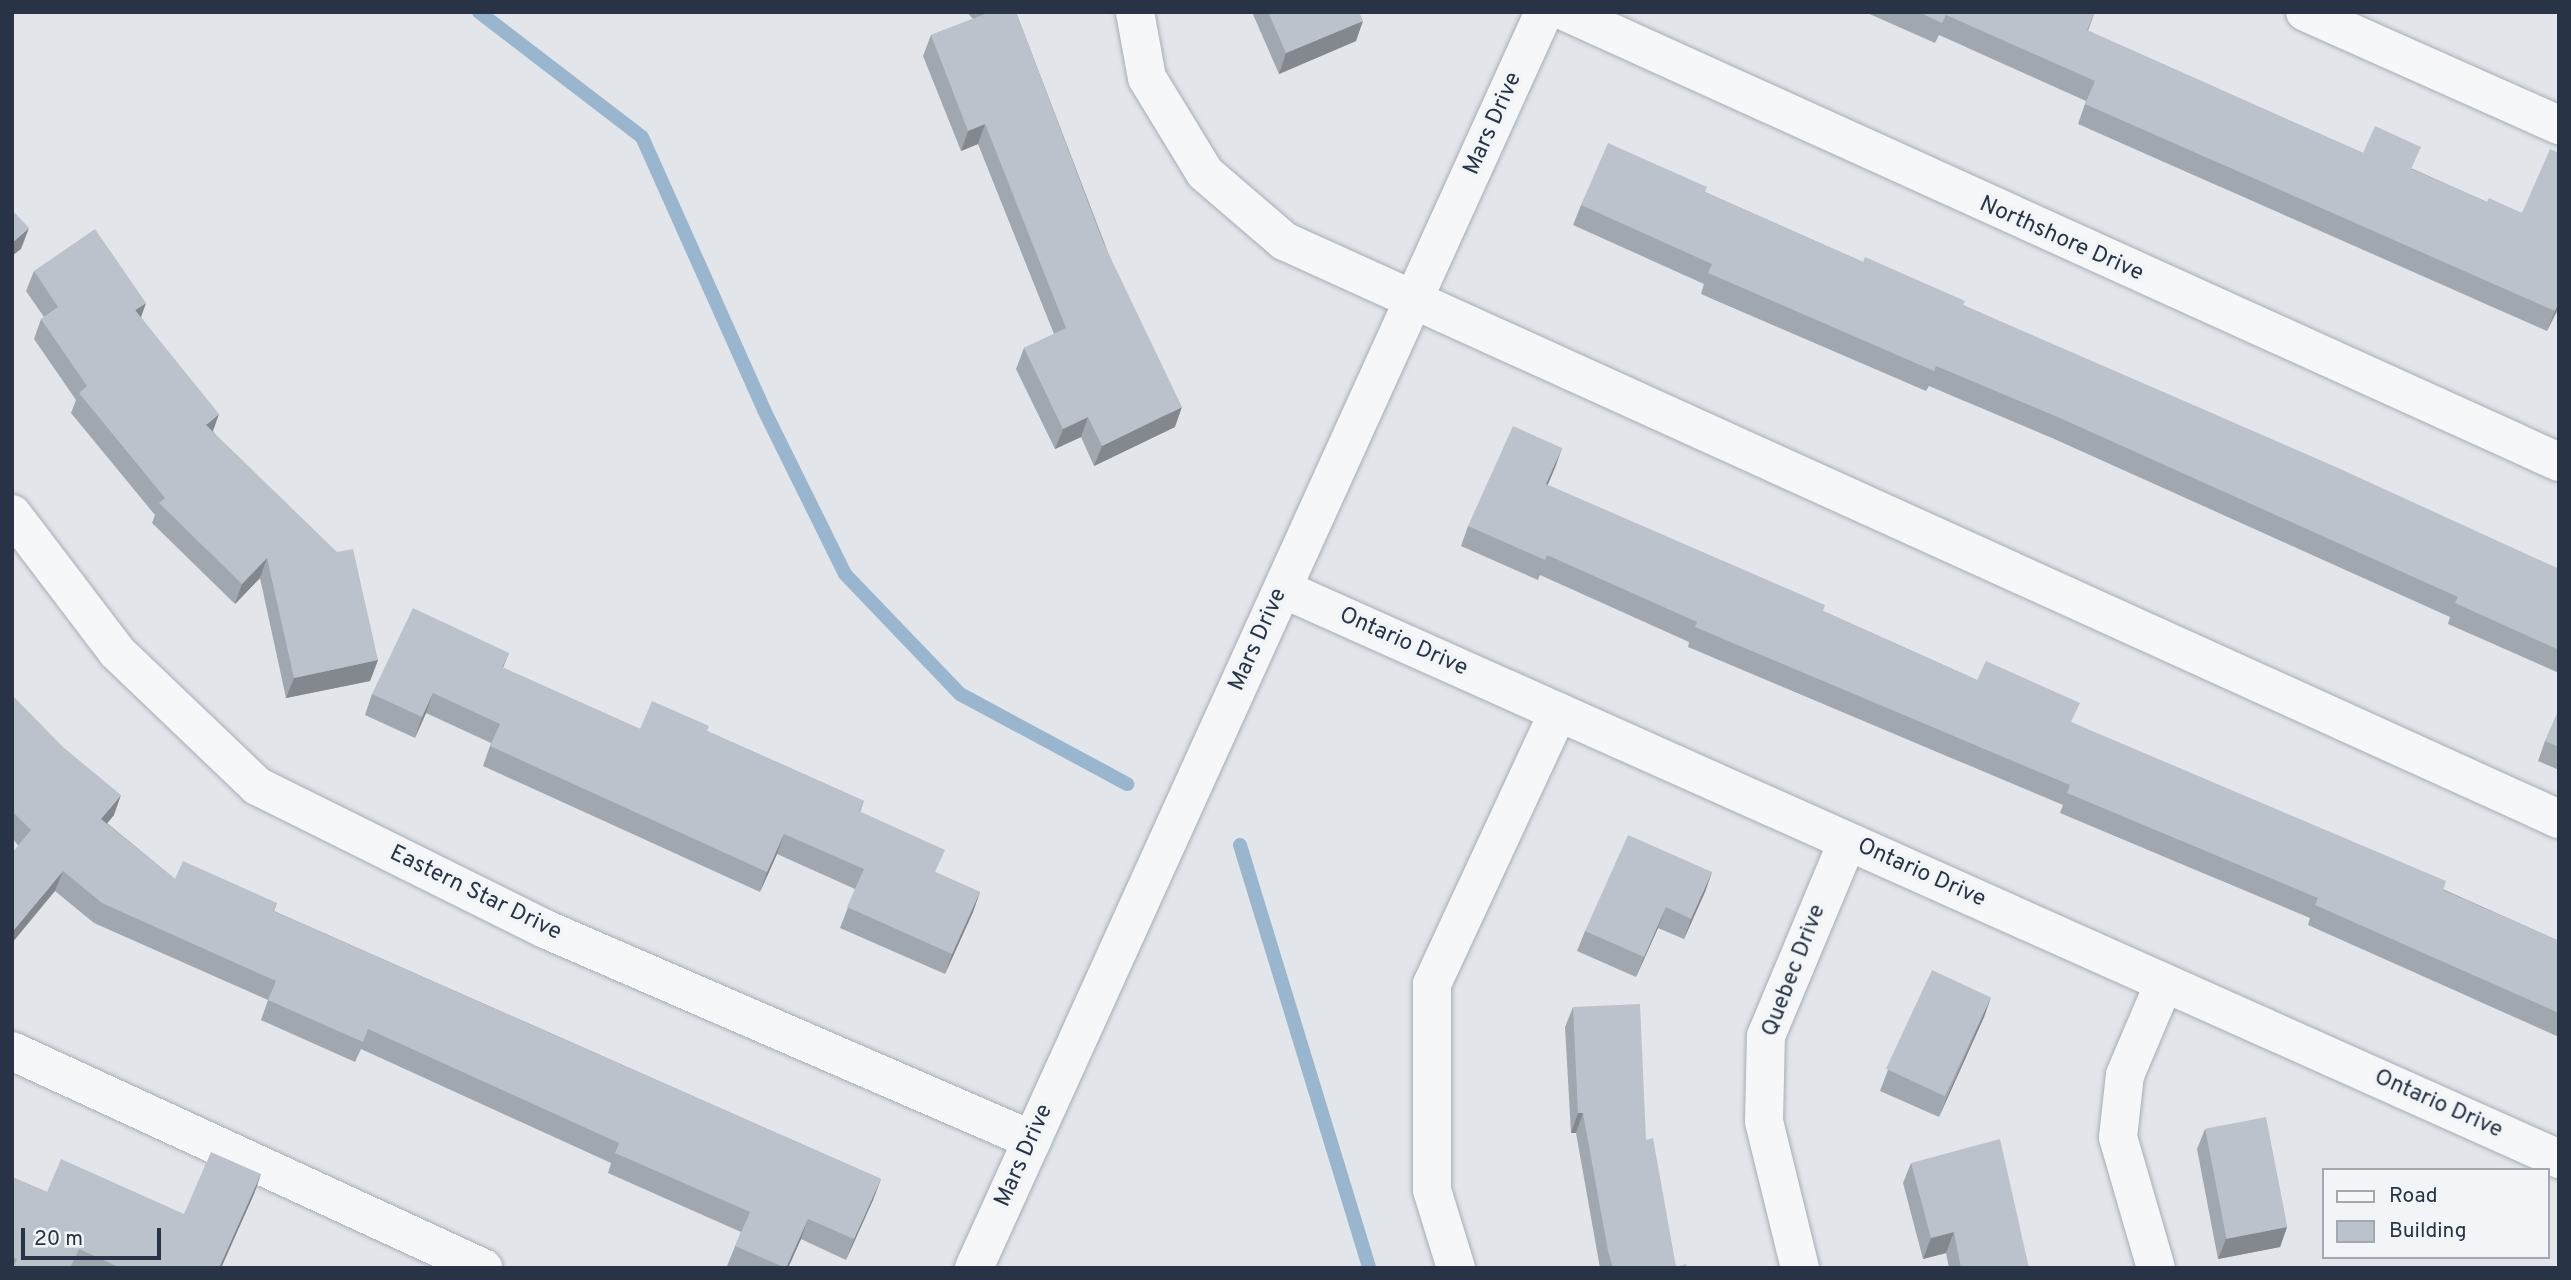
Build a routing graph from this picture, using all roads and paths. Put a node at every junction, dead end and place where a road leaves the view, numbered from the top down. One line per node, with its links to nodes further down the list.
1 (1135, 12): 6 (street)
2 (1544, 12): 6 (street, Mars Drive)
3 (1566, 12): 7 (street, Northshore Drive)
4 (2305, 12): 5 (street)
5 (2559, 125)
6 (1415, 299): 9 (street, Mars Drive); 11 (street)
7 (2559, 462)
8 (12, 514): 15 (street, Eastern Star Drive)
9 (1283, 589): 10 (street, Ontario Drive); 15 (street, Mars Drive)
10 (1558, 712): 12 (street, Ontario Drive); 19 (street)
11 (2559, 819)
12 (1847, 842): 13 (street, Ontario Drive); 20 (street, Quebec Drive)
13 (2164, 983): 16 (street, Ontario Drive); 21 (street)
14 (12, 1051): 17 (street)
15 (1032, 1140): 18 (street, Mars Drive)
16 (2559, 1159)
17 (483, 1268)
18 (974, 1268)
19 (1455, 1268)
20 (1800, 1268)
21 (2156, 1268)

